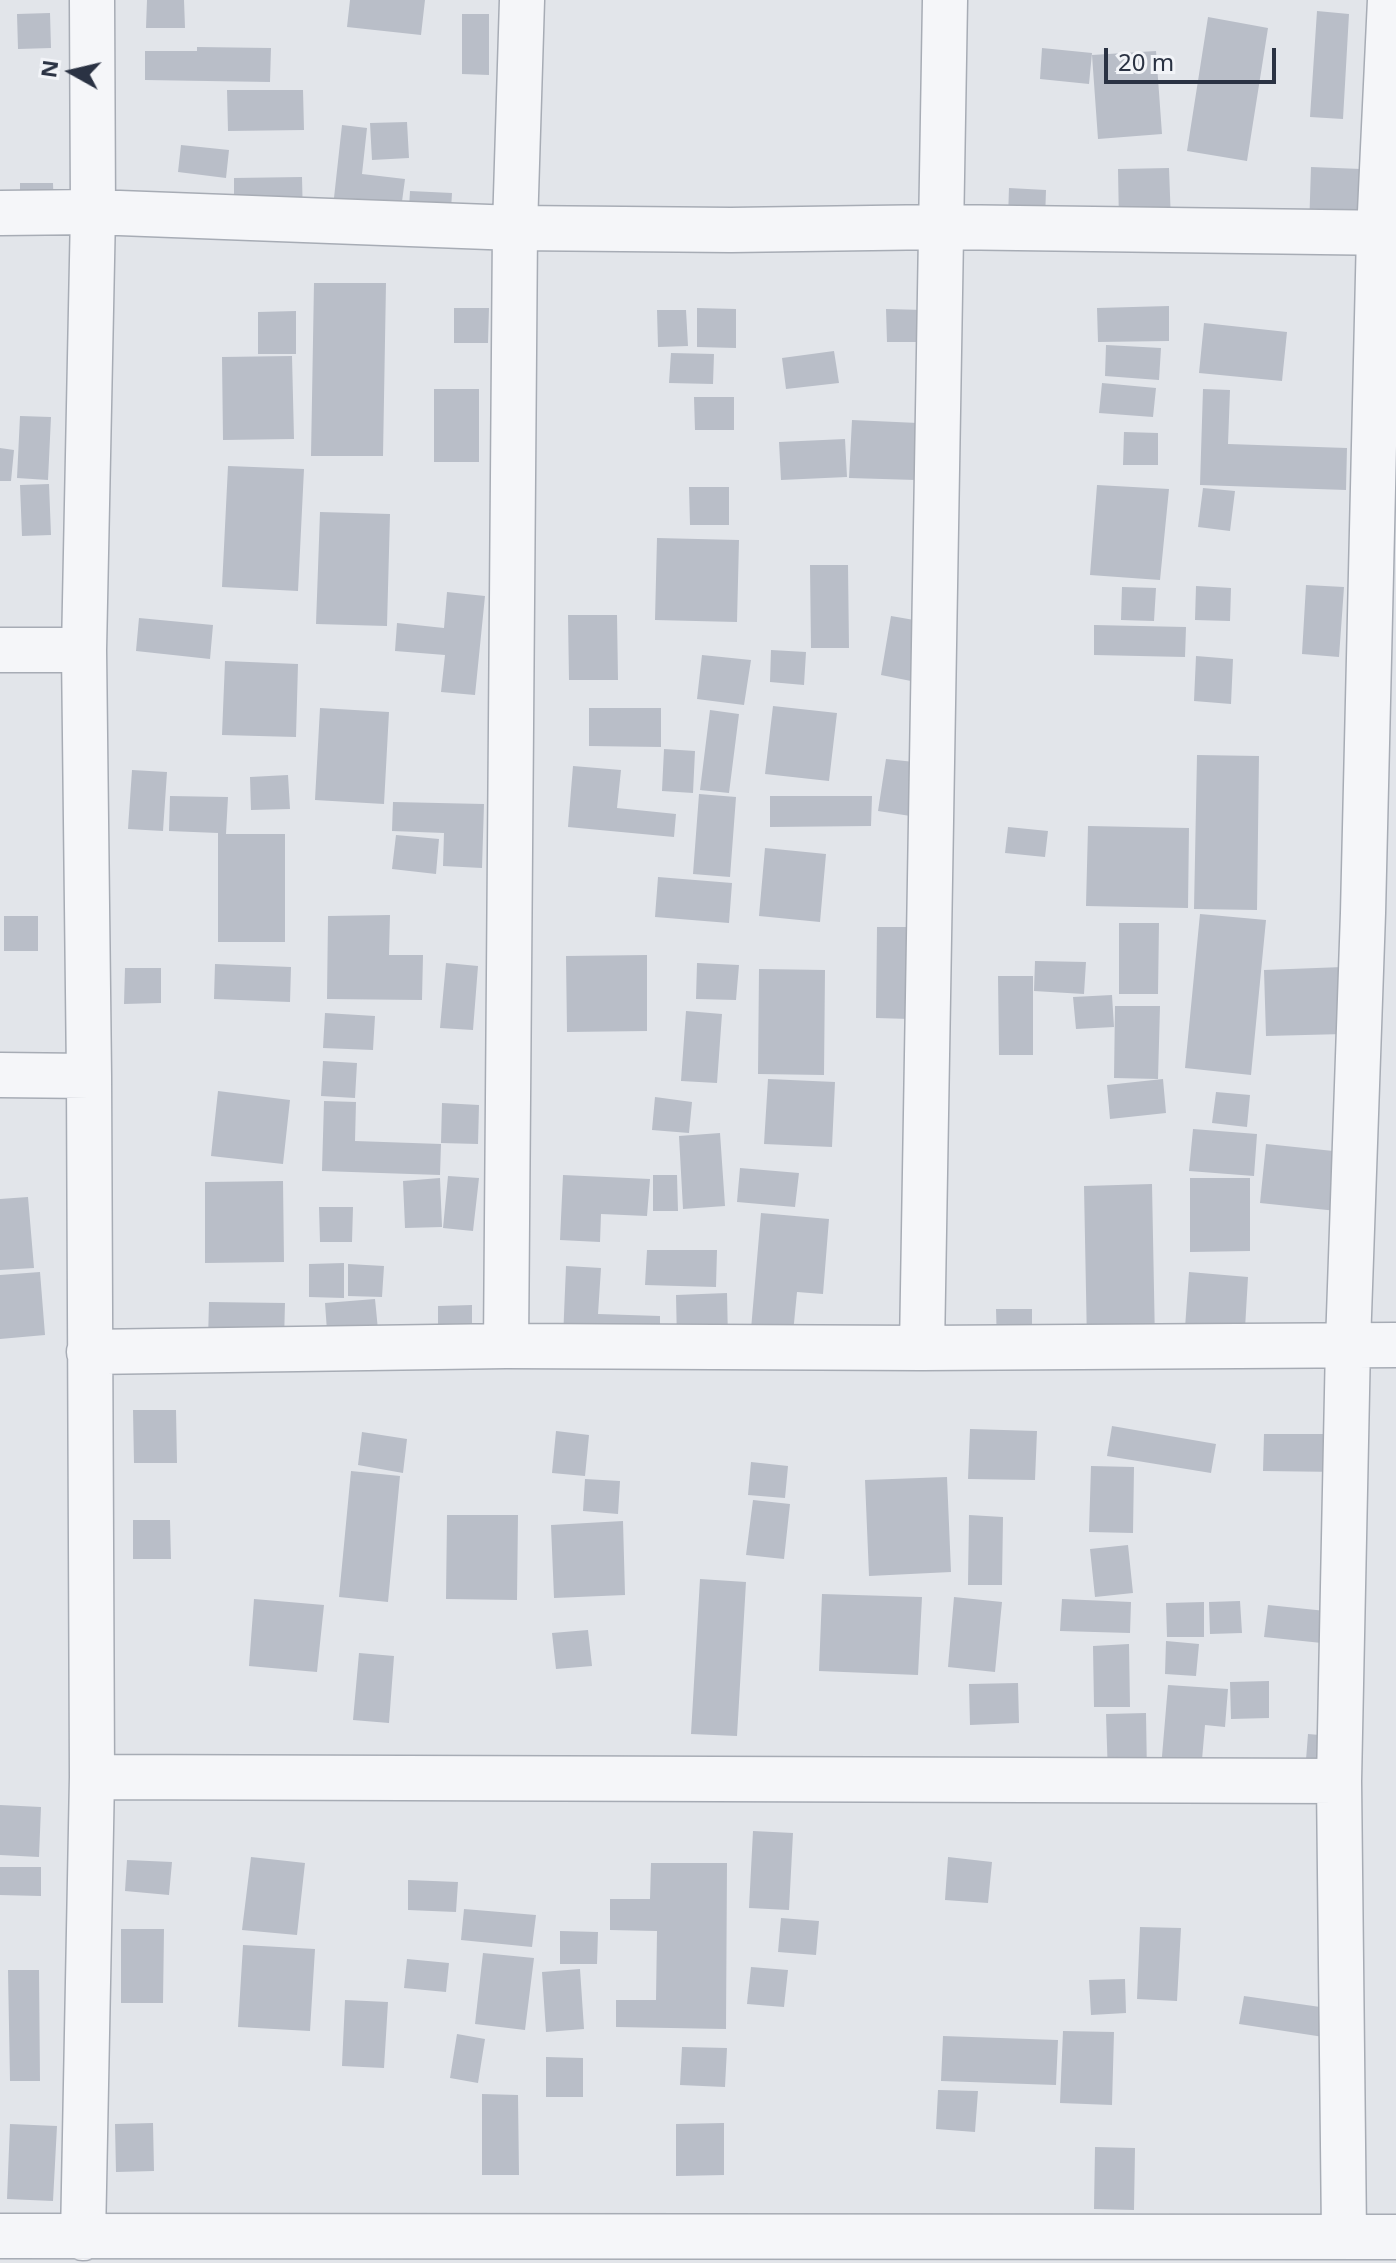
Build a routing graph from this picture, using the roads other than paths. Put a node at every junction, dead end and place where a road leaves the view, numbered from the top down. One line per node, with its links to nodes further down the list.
1 (92, 0): 5 (street)
2 (522, 0): 8 (street)
3 (945, 0): 7 (street)
4 (1390, 0): 9 (street)
5 (93, 212): 6 (street); 8 (street); 11 (street)
6 (0, 213)
7 (942, 227): 8 (street); 9 (street); 18 (street)
8 (515, 228): 17 (street)
9 (1387, 233): 12 (street)
10 (0, 650): 11 (street)
11 (84, 650): 14 (street)
12 (1380, 913): 15 (street)
13 (0, 1075): 14 (street)
14 (89, 1076): 19 (street)
15 (1348, 1344): 16 (street); 18 (street); 21 (street)
16 (1396, 1345)
17 (506, 1346): 18 (street); 19 (street)
18 (922, 1348)
19 (89, 1352): 20 (street)
20 (92, 1777): 21 (street); 25 (street)
21 (1339, 1781): 22 (street)
22 (1344, 2235): 24 (street); 27 (street)
23 (0, 2236): 25 (street)
24 (1396, 2237)
25 (83, 2238): 26 (street)
26 (268, 2249): 27 (street)
27 (880, 2250)

